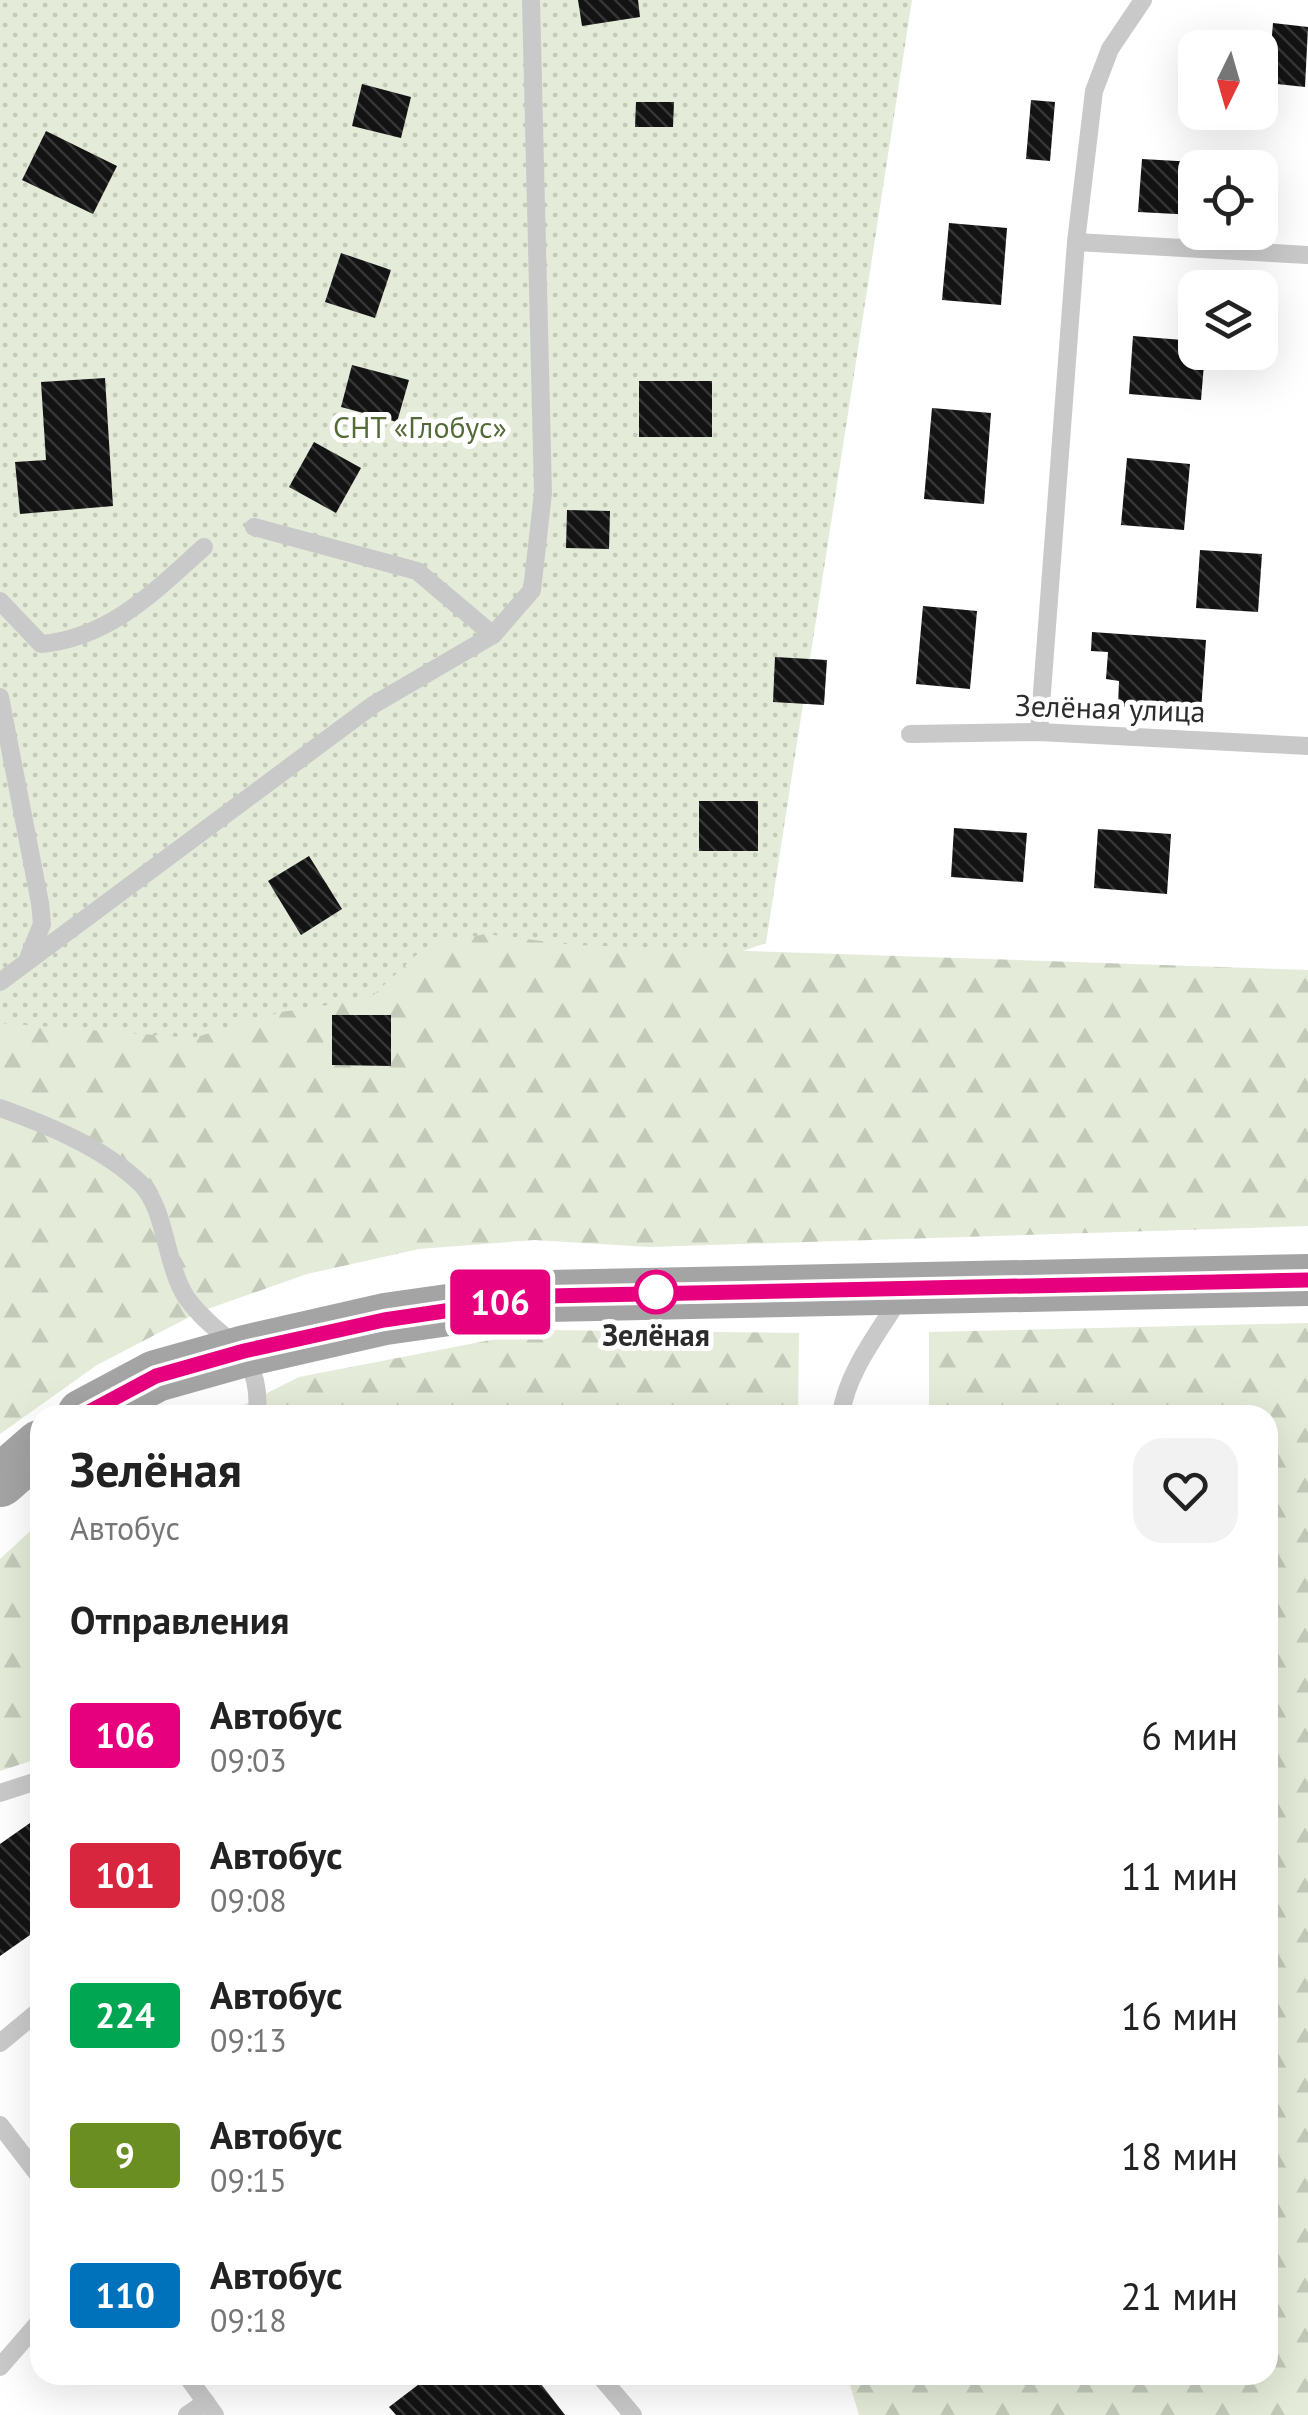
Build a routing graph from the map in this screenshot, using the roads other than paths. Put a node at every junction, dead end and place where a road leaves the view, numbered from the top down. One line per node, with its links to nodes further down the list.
1 (531, 0): 8 (lane)
2 (1143, 0): 3 (lane)
3 (1076, 242): 4 (lane); 10 (lane)
4 (1308, 254)
5 (254, 527): 8 (lane)
6 (204, 547): 7 (lane)
7 (0, 601)
8 (493, 635): 13 (lane)
9 (0, 697): 13 (lane)
10 (1039, 732): 11 (lane, Зелёная улица); 12 (lane, Зелёная улица)
11 (910, 734)
12 (1308, 746)
13 (26, 961): 14 (lane)
14 (0, 982)
15 (0, 1108): 18 (lane)
16 (1308, 1280): 17 (main road)
17 (905, 1289): 18 (main road); 21 (lane)
18 (244, 1351): 19 (main road); 20 (lane)
19 (102, 1405)
20 (255, 1405)
21 (842, 1405)
22 (30, 1455): 23 (main road)
23 (0, 1482)
24 (30, 1783): 25 (lane)
25 (0, 1793)
26 (30, 2018): 27 (lane)
27 (0, 2043)
28 (0, 2124): 29 (lane)
29 (30, 2158)
30 (30, 2332): 31 (lane)
31 (0, 2367)
32 (193, 2385): 34 (lane)
33 (607, 2385): 35 (lane)
34 (211, 2409): 36 (lane)
35 (630, 2411)
36 (187, 2415)

